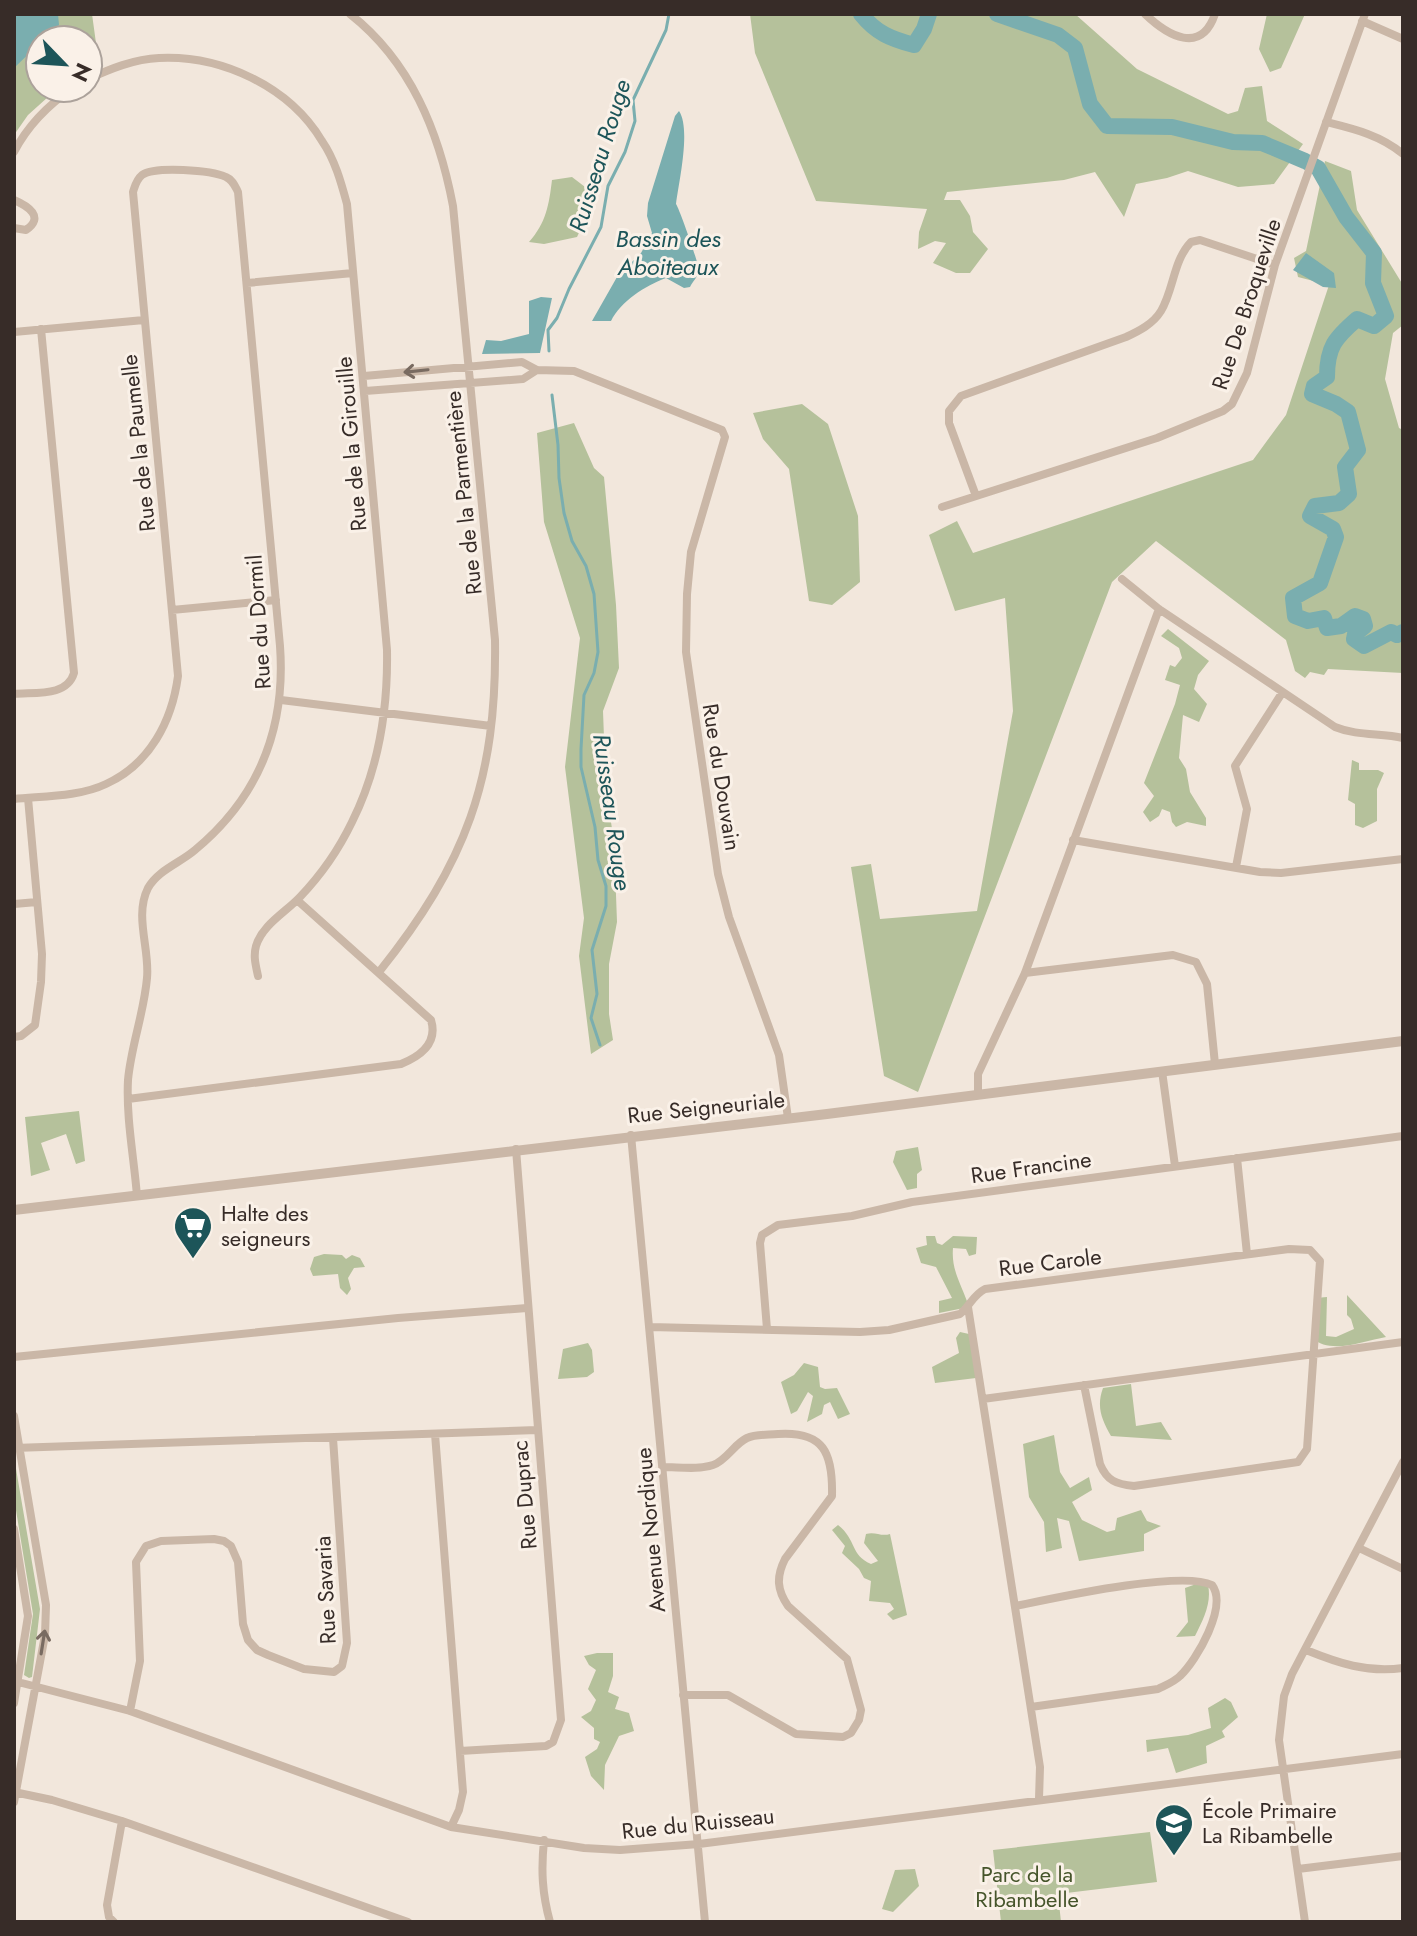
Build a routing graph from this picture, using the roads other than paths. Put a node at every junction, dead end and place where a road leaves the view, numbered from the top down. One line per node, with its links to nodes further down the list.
1 (350, 14): 19 (street, Rue de la Parmentière)
2 (1145, 14): 3 (street)
3 (1215, 14)
4 (1363, 18): 5 (street); 8 (street, Rue De Broqueville)
5 (1403, 39)
6 (104, 73): 14 (street, Rue de la Girouille)
7 (53, 104): 9 (street)
8 (1326, 122): 10 (street); 13 (street, Rue De Broqueville)
9 (14, 152)
10 (1403, 154)
11 (14, 200): 12 (street)
12 (14, 228)
13 (1275, 265): 24 (street, Rue De Broqueville); 24 (street)
14 (353, 273): 15 (street); 21 (street, Rue de la Girouille)
15 (247, 283): 16 (street, Rue de la Paumelle); 27 (street, Rue du Dormil)
16 (144, 320): 17 (street); 29 (street, Rue de la Paumelle)
17 (41, 329): 18 (street); 31 (street)
18 (14, 332)
19 (469, 366): 20 (street); 21 (street, one-way to 21); 22 (street, Rue de la Parmentière)
20 (537, 370): 22 (street); 53 (street, Rue du Douvain)
21 (364, 376): 23 (street, Rue de la Girouille)
22 (470, 382): 23 (street); 34 (street, Rue de la Parmentière)
23 (365, 391): 33 (street, Rue de la Girouille)
24 (976, 496): 25 (street, Rue De Broqueville)
25 (942, 507)
26 (1122, 579): 28 (street)
27 (276, 600): 29 (street); 32 (street, Rue du Dormil)
28 (1159, 609): 30 (street); 38 (street)
29 (172, 610): 36 (street, Rue de la Paumelle)
30 (1282, 693): 35 (street); 40 (street)
31 (14, 694)
32 (281, 700): 33 (street); 52 (street, Rue du Dormil)
33 (385, 712): 34 (street); 41 (street, Rue de la Girouille)
34 (491, 726): 44 (street, Rue de la Parmentière)
35 (1403, 738)
36 (28, 798): 37 (street, Rue de la Paumelle); 42 (street)
37 (14, 799)
38 (1073, 840): 40 (street); 45 (street)
39 (1403, 859): 40 (street)
40 (1236, 867)
41 (297, 900): 44 (street); 46 (street, Rue de la Girouille)
42 (37, 902): 43 (street); 47 (street)
43 (14, 904)
44 (379, 972): 52 (street)
45 (1025, 973): 49 (street); 51 (street)
46 (258, 976)
47 (14, 1037)
48 (1403, 1041): 49 (street, Rue Seigneuriale)
49 (1215, 1064): 50 (street, Rue Seigneuriale)
50 (1162, 1071): 51 (street, Rue Seigneuriale); 58 (street)
51 (978, 1095): 53 (street, Rue Seigneuriale)
52 (128, 1099): 59 (street, Rue du Dormil)
53 (788, 1118): 54 (street, Rue Seigneuriale)
54 (631, 1135): 56 (street, Rue Seigneuriale); 64 (street, Avenue Nordique)
55 (1403, 1136): 57 (street, Rue Francine)
56 (516, 1149): 59 (street, Rue Seigneuriale); 63 (street, Rue Duprac)
57 (1237, 1158): 58 (street, Rue Francine); 61 (street)
58 (1175, 1166): 65 (street, Rue Francine)
59 (137, 1196): 60 (street, Rue Seigneuriale)
60 (14, 1210)
61 (1247, 1254): 62 (street, Rue Carole); 67 (street, Rue Carole)
62 (968, 1307): 65 (street, Rue Carole); 70 (street)
63 (527, 1308): 68 (street); 72 (street, Rue Duprac)
64 (650, 1327): 65 (street, Rue Carole); 77 (street, Avenue Nordique)
65 (767, 1329)
66 (1403, 1342): 67 (street)
67 (1314, 1354): 69 (street); 69 (street)
68 (14, 1357)
69 (1084, 1385): 70 (street)
70 (983, 1399): 81 (street)
71 (14, 1416): 75 (street)
72 (537, 1430): 73 (street); 90 (street, Rue Duprac)
73 (435, 1434): 74 (street); 90 (street)
74 (333, 1438): 75 (street); 89 (street, Rue Savaria)
75 (16, 1447): 85 (street, one-way to 75)
76 (1403, 1462): 79 (street)
77 (663, 1467): 86 (street, Avenue Nordique); 86 (street)
78 (14, 1529): 84 (street)
79 (1359, 1548): 80 (street); 82 (street)
80 (1403, 1569)
81 (1016, 1606): 88 (street); 88 (street)
82 (1306, 1650): 83 (street); 92 (street)
83 (1403, 1668)
84 (18, 1682): 85 (street, Rue du Ruisseau); 87 (street)
85 (35, 1685): 89 (street, Rue du Ruisseau); 93 (street)
86 (683, 1695): 98 (street, Avenue Nordique)
87 (14, 1703)
88 (1031, 1707): 94 (street)
89 (130, 1711): 96 (street, Rue du Ruisseau)
90 (460, 1751): 96 (street)
91 (1403, 1754): 92 (street, Rue du Ruisseau)
92 (1283, 1769): 94 (street, Rue du Ruisseau); 100 (street)
93 (15, 1796): 95 (street)
94 (1039, 1799): 98 (street, Rue du Ruisseau)
95 (122, 1821): 101 (street); 102 (street)
96 (451, 1827): 97 (street, Rue du Ruisseau)
97 (544, 1840): 98 (street, Rue du Ruisseau); 103 (street)
98 (699, 1844): 104 (street, Avenue Nordique)
99 (1403, 1856): 100 (street)
100 (1298, 1869): 105 (street)
101 (114, 1922)
102 (408, 1922)
103 (550, 1922)
104 (705, 1922)
105 (1305, 1922)

